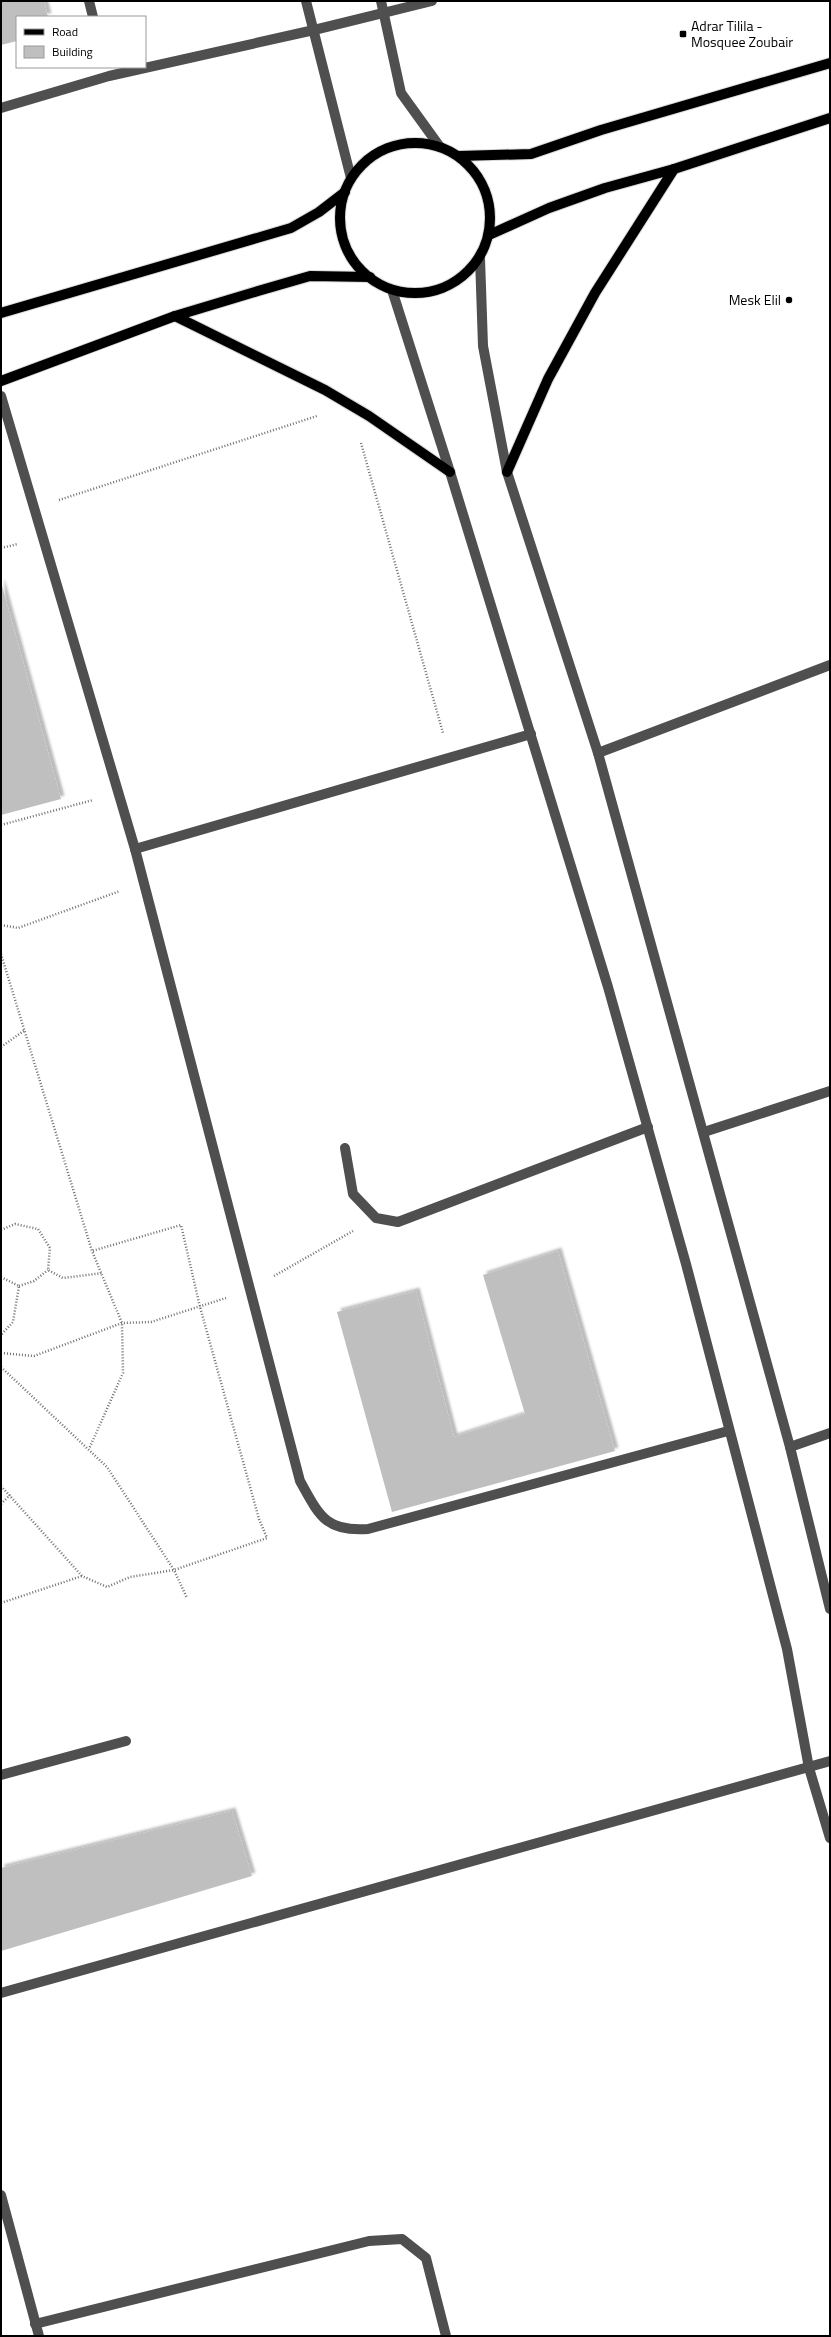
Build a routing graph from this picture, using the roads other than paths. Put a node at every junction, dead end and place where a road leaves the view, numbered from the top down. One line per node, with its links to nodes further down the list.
1 (89, 1): 6 (street)
2 (306, 1): 7 (street)
3 (381, 1): 5 (street)
4 (432, 1): 5 (street)
5 (384, 13): 7 (street); 14 (street)
6 (93, 16)
7 (314, 30): 9 (street); 17 (street)
8 (830, 63): 15 (main road)
9 (146, 64)
10 (128, 68): 11 (street)
11 (108, 72): 12 (street)
12 (1, 108)
13 (830, 118): 16 (main road)
14 (440, 147): 15 (main road); 17 (main road)
15 (459, 156): 19 (main road)
16 (674, 169): 19 (main road); 28 (main road)
17 (352, 178): 18 (main road)
18 (344, 192): 21 (main road); 23 (main road)
19 (489, 235): 20 (main road)
20 (480, 258): 22 (main road); 28 (street)
21 (370, 277): 22 (main road); 24 (main road)
22 (392, 290): 27 (street)
23 (1, 313)
24 (175, 316): 25 (main road); 27 (main road)
25 (1, 381)
26 (1, 396): 32 (street)
27 (450, 472): 30 (street)
28 (507, 472): 31 (street)
29 (830, 665): 31 (street)
30 (531, 734): 32 (street); 34 (street)
31 (598, 753): 35 (street)
32 (134, 849): 37 (street)
33 (830, 1091): 35 (street)
34 (648, 1127): 36 (street); 37 (street)
35 (704, 1132): 39 (street)
36 (345, 1148)
37 (728, 1431): 43 (street)
38 (830, 1433): 39 (street)
39 (790, 1447): 40 (street)
40 (830, 1609)
41 (126, 1741): 44 (street)
42 (830, 1761): 43 (street)
43 (809, 1768): 45 (street); 46 (street)
44 (1, 1774)
45 (830, 1838)
46 (1, 1993)
47 (1, 2195): 48 (street)
48 (35, 2324): 49 (street); 50 (street)
49 (39, 2336)
50 (446, 2336)

